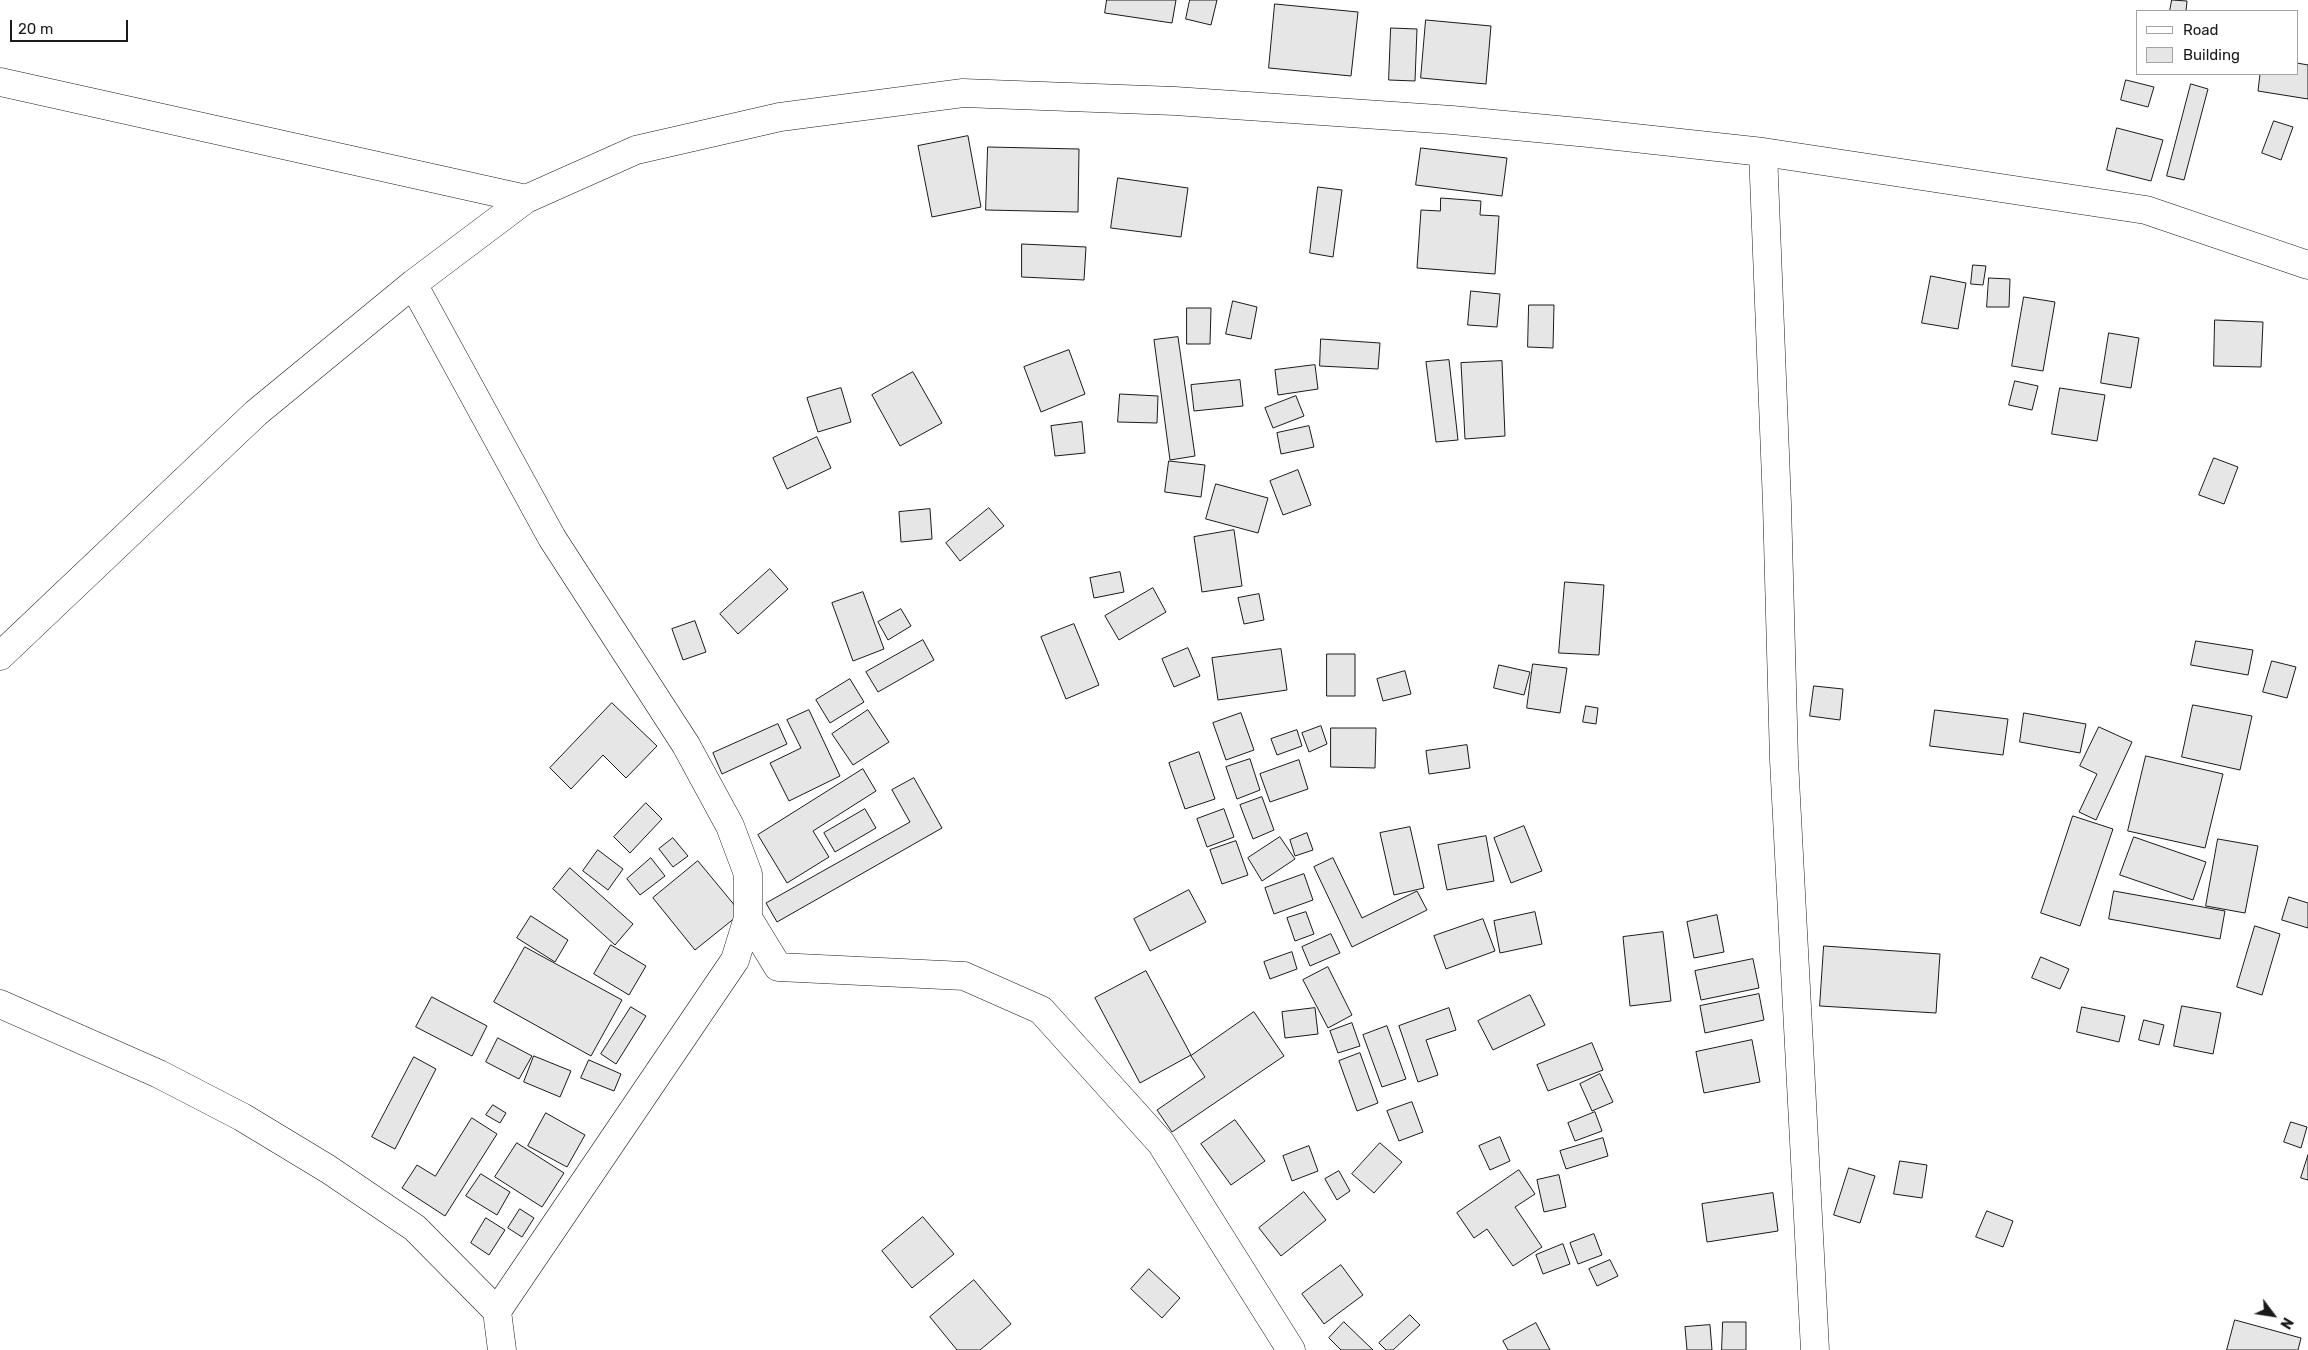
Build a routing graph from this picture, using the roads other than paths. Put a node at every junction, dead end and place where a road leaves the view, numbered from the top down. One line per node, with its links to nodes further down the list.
1 (0, 82): 3 (street)
2 (1763, 152): 3 (street); 4 (street); 12 (street)
3 (526, 199): 5 (street)
4 (2308, 265)
5 (413, 284): 6 (street); 7 (street)
6 (0, 656)
7 (748, 918): 9 (street); 11 (street)
8 (0, 1004): 9 (street)
9 (497, 1311): 10 (street)
10 (502, 1350)
11 (1291, 1350)
12 (1815, 1350)

